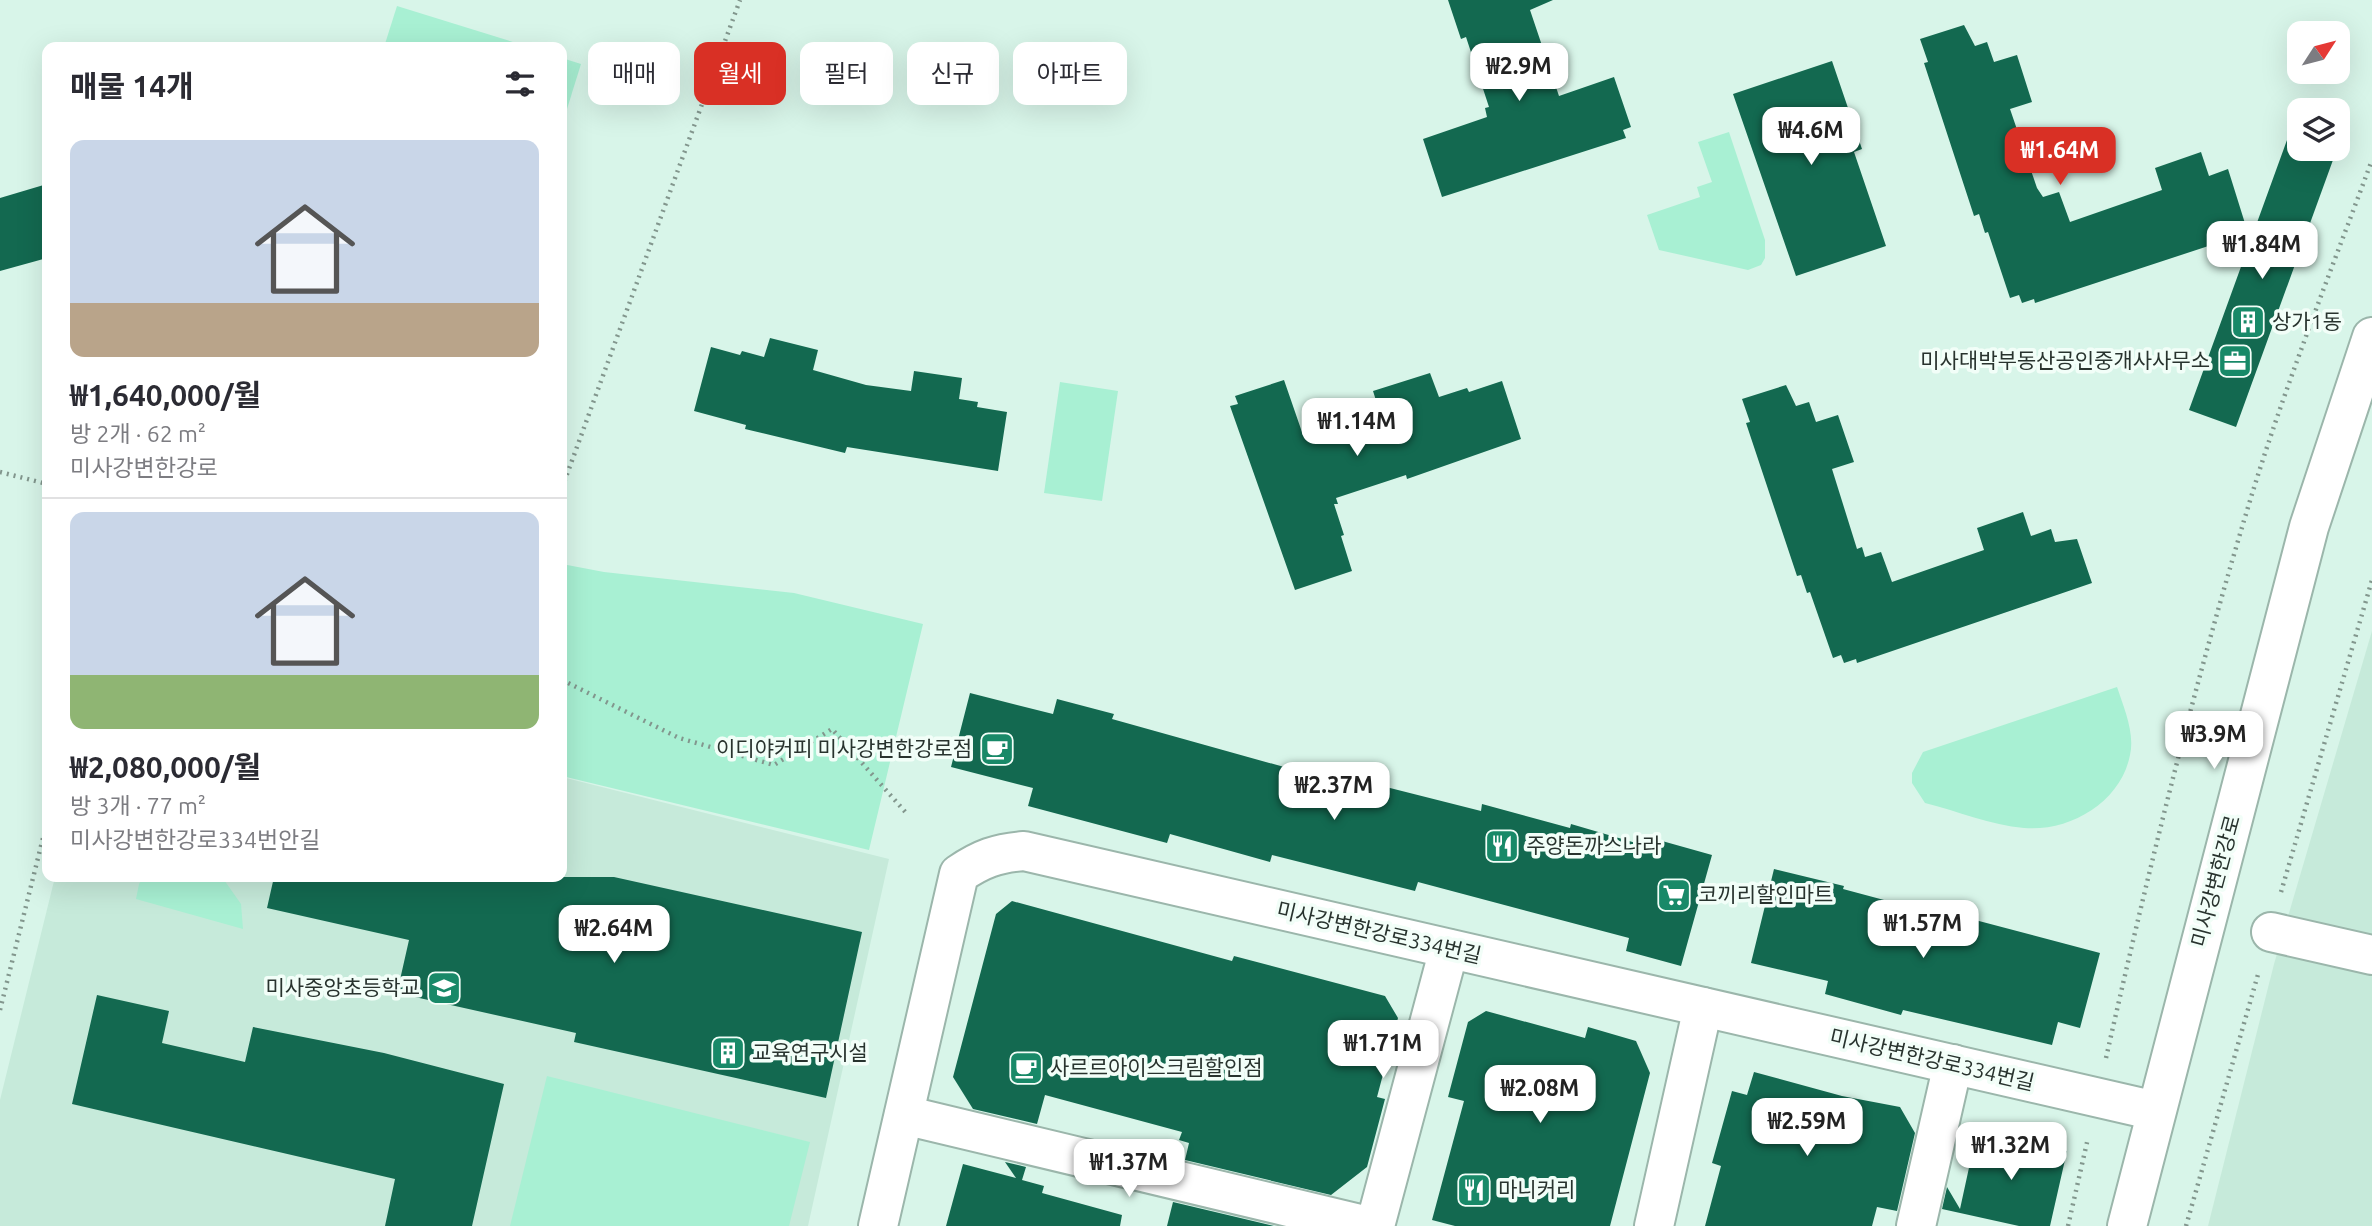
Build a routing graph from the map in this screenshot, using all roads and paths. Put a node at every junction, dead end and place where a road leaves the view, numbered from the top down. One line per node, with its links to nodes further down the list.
1 (740, 0): 5 (path)
2 (2372, 160): 16 (path)
3 (2372, 337): 17 (street, 미사강변한강로)
4 (0, 472): 6 (path)
5 (567, 474)
6 (42, 483)
7 (567, 682): 8 (path)
8 (908, 815)
9 (42, 842): 14 (path)
10 (2271, 932): 12 (street)
11 (1448, 948): 13 (street, 미사강변한강로334번길); 18 (street, 미사강변한강로334번길); 21 (street)
12 (2372, 955)
13 (1703, 1007): 15 (street, 미사강변한강로334번길); 22 (street)
14 (0, 1010)
15 (1953, 1064): 16 (street, 미사강변한강로334번길); 23 (street)
16 (2097, 1098): 17 (street, 미사강변한강로334번길); 24 (path)
17 (2156, 1111): 25 (street, 미사강변한강로)
18 (904, 1115): 19 (street, 미사강변한강로334번길); 20 (street)
19 (878, 1226)
20 (1368, 1226)
21 (1376, 1226)
22 (1654, 1226)
23 (1916, 1226)
24 (2068, 1226)
25 (2127, 1226)

